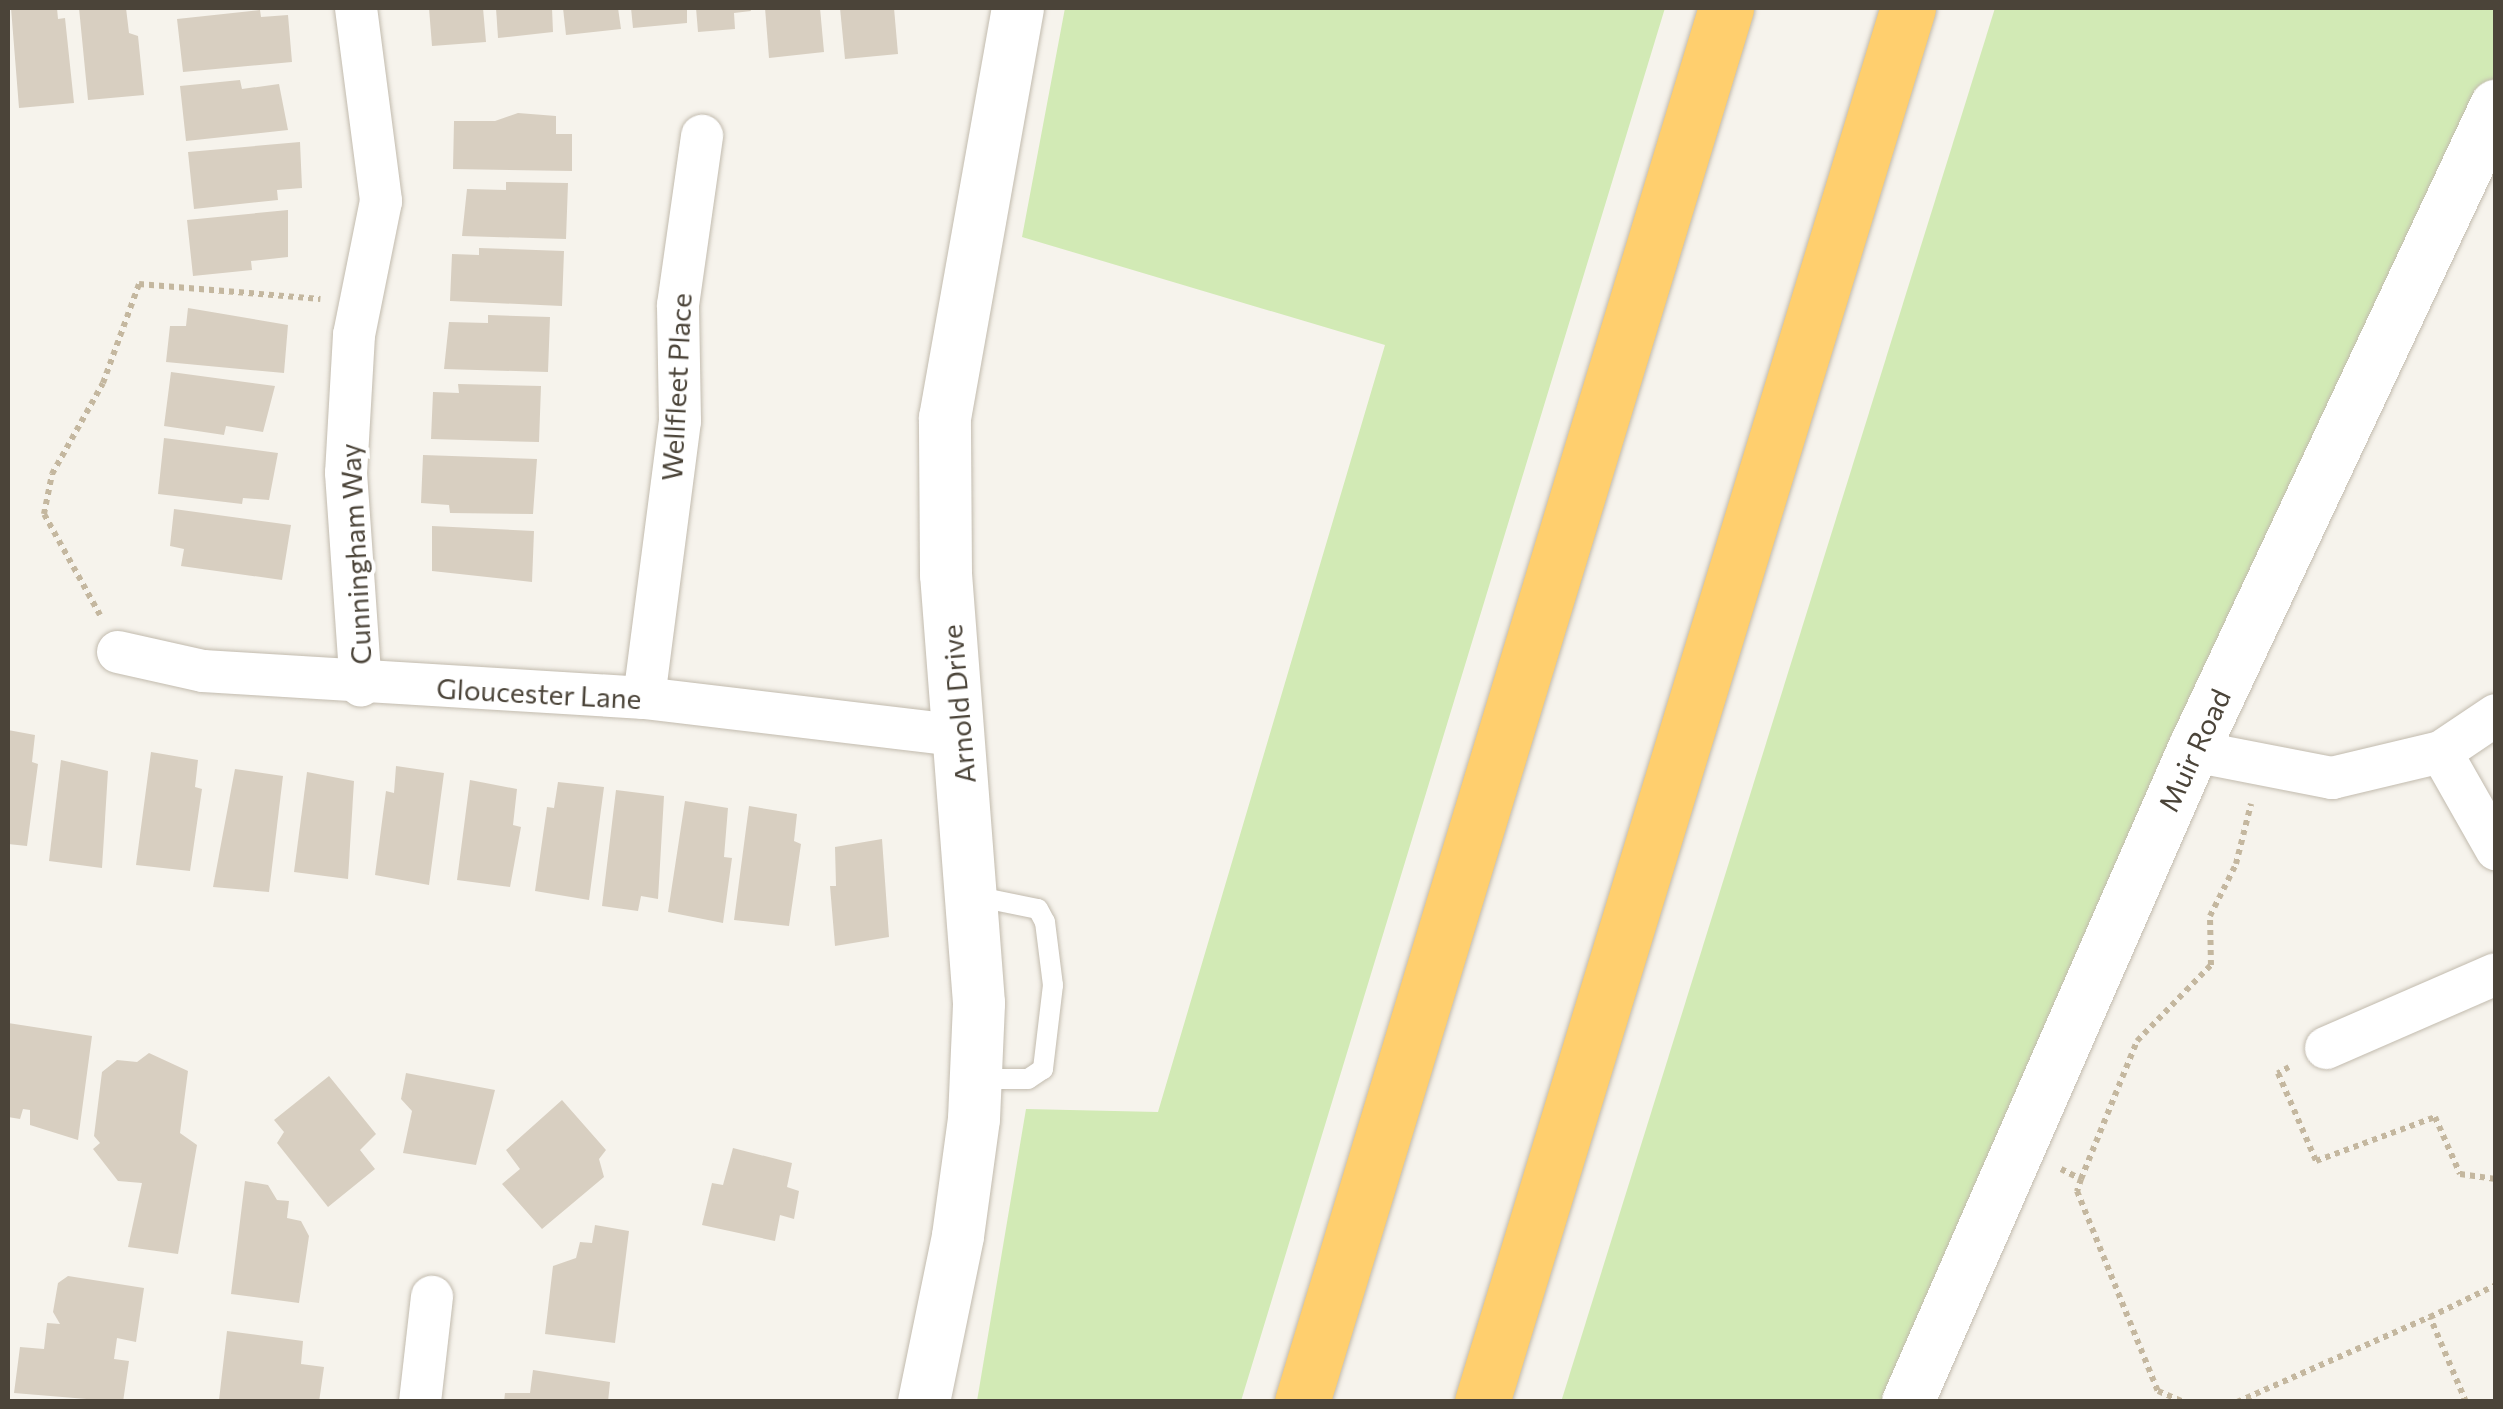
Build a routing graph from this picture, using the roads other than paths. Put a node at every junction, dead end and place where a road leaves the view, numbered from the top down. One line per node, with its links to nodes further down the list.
1 (356, 8): 8 (street, Cunningham Way)
2 (1018, 8): 11 (street, Arnold Drive)
3 (1726, 8): 23 (highway)
4 (1908, 8): 24 (highway)
5 (2496, 106): 12 (street, Muir Road)
6 (702, 136): 9 (street, Wellfleet Place)
7 (118, 652): 8 (street, Gloucester Lane)
8 (361, 685): 9 (street, Gloucester Lane)
9 (644, 698): 11 (street, Gloucester Lane)
10 (2496, 715): 13 (street)
11 (961, 736): 15 (street, Arnold Drive)
12 (2193, 752): 13 (street); 20 (street, Muir Road)
13 (2441, 752): 14 (street)
14 (2496, 848)
15 (974, 896): 18 (street, Arnold Drive); 18 (lane)
16 (2496, 974): 17 (street)
17 (2326, 1048)
18 (976, 1078): 22 (street, Arnold Drive)
19 (432, 1297): 21 (street)
20 (1921, 1397)
21 (420, 1402)
22 (924, 1402)
23 (1302, 1402)
24 (1482, 1402)

